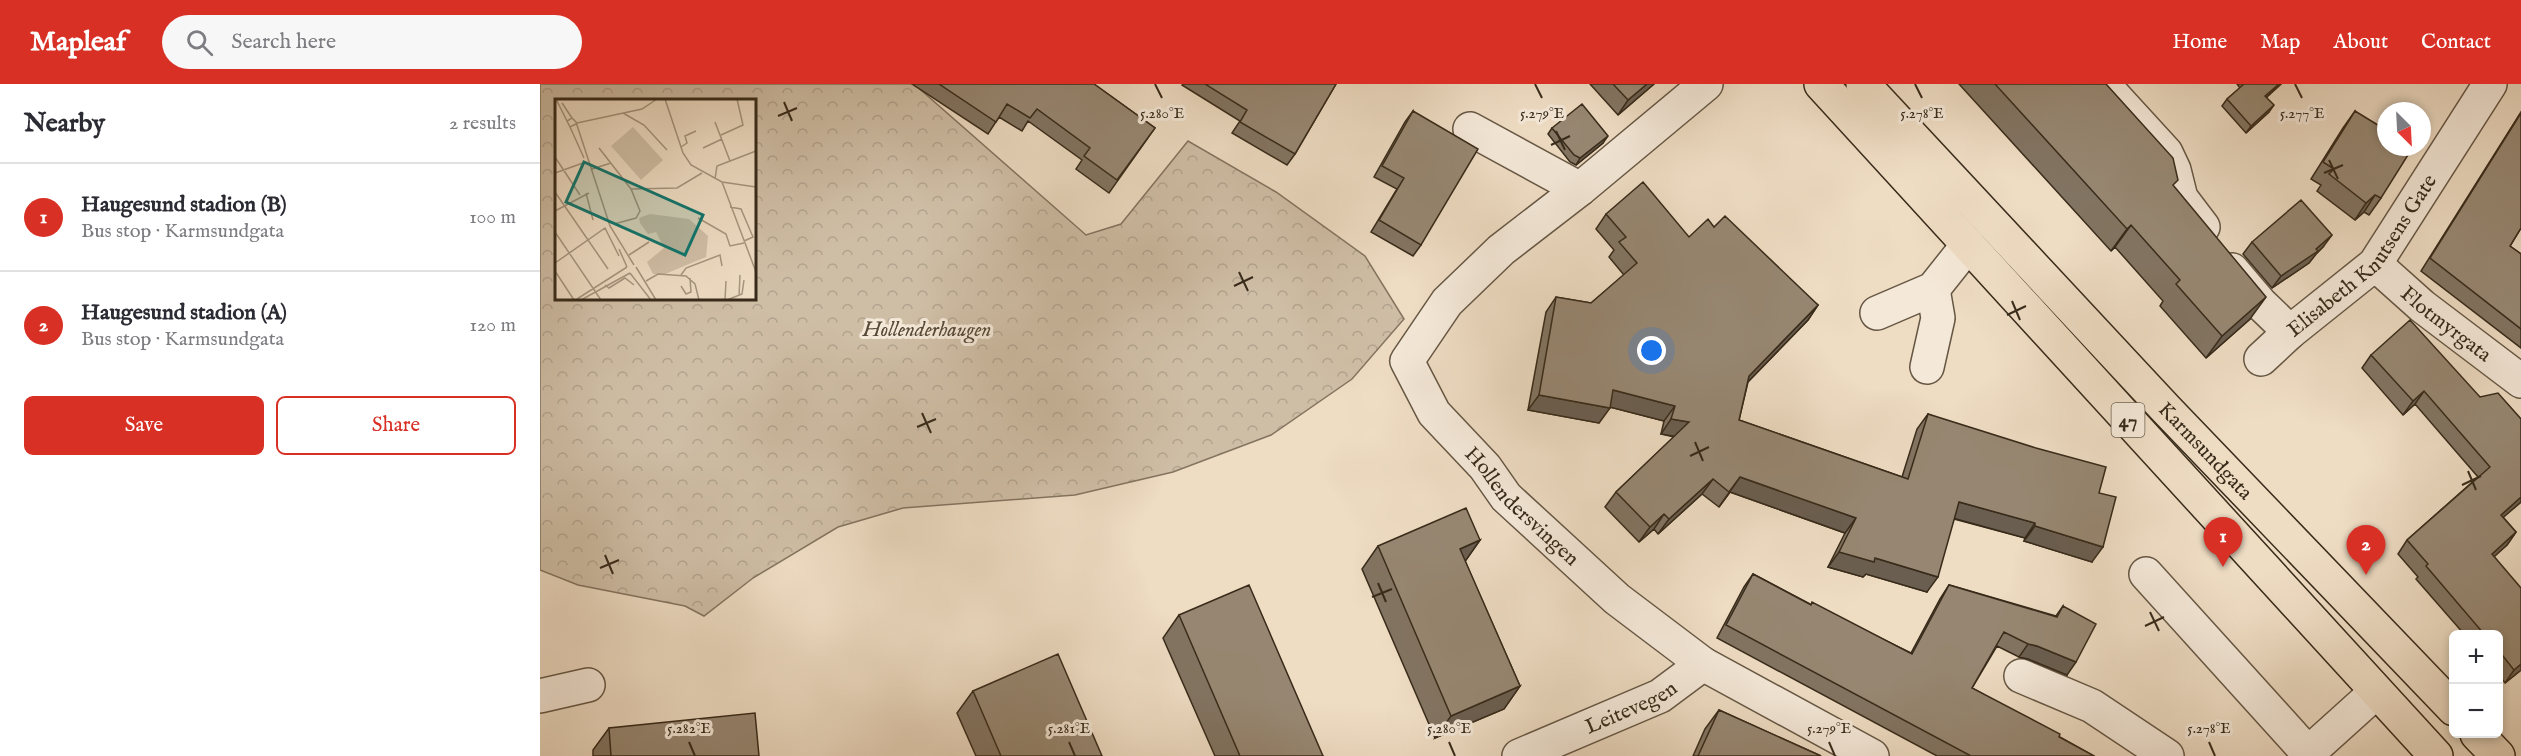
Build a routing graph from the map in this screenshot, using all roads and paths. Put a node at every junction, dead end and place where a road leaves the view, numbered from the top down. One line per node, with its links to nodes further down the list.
1 (1706, 84): 7 (street, Hollendersvingen)
2 (1821, 84): 8 (main road, Karmsundgata / 47)
3 (1863, 84): 22 (main road, Karmsundgata / 47)
4 (2103, 84): 12 (street)
5 (2490, 84): 9 (street, Elisabeth Knutsens Gate)
6 (1470, 129): 7 (street)
7 (1580, 189): 17 (street, Hollendersvingen)
8 (1968, 244): 10 (street); 20 (main road, Karmsundgata / 47)
9 (2375, 264): 12 (street, Elisabeth Knutsens Gate); 15 (street, Flotmyrgata)
10 (1933, 289): 11 (street); 14 (street)
11 (1877, 313)
12 (2290, 332): 13 (street, Elisabeth Knutsens Gate)
13 (2261, 359)
14 (1927, 367)
15 (2521, 381)
16 (2146, 574): 24 (street)
17 (1703, 664): 25 (street, Leitevegen); 26 (street, Hollendersvingen)
18 (2021, 676): 27 (street)
19 (588, 685): 21 (street)
20 (2376, 692): 24 (street); 28 (main road, Karmsundgata / 47)
21 (540, 696)
22 (2449, 704)
23 (2481, 738): 29 (main road)
24 (2306, 754)
25 (1519, 756)
26 (1872, 756)
27 (2167, 756)
28 (2436, 756)
29 (2498, 756)

